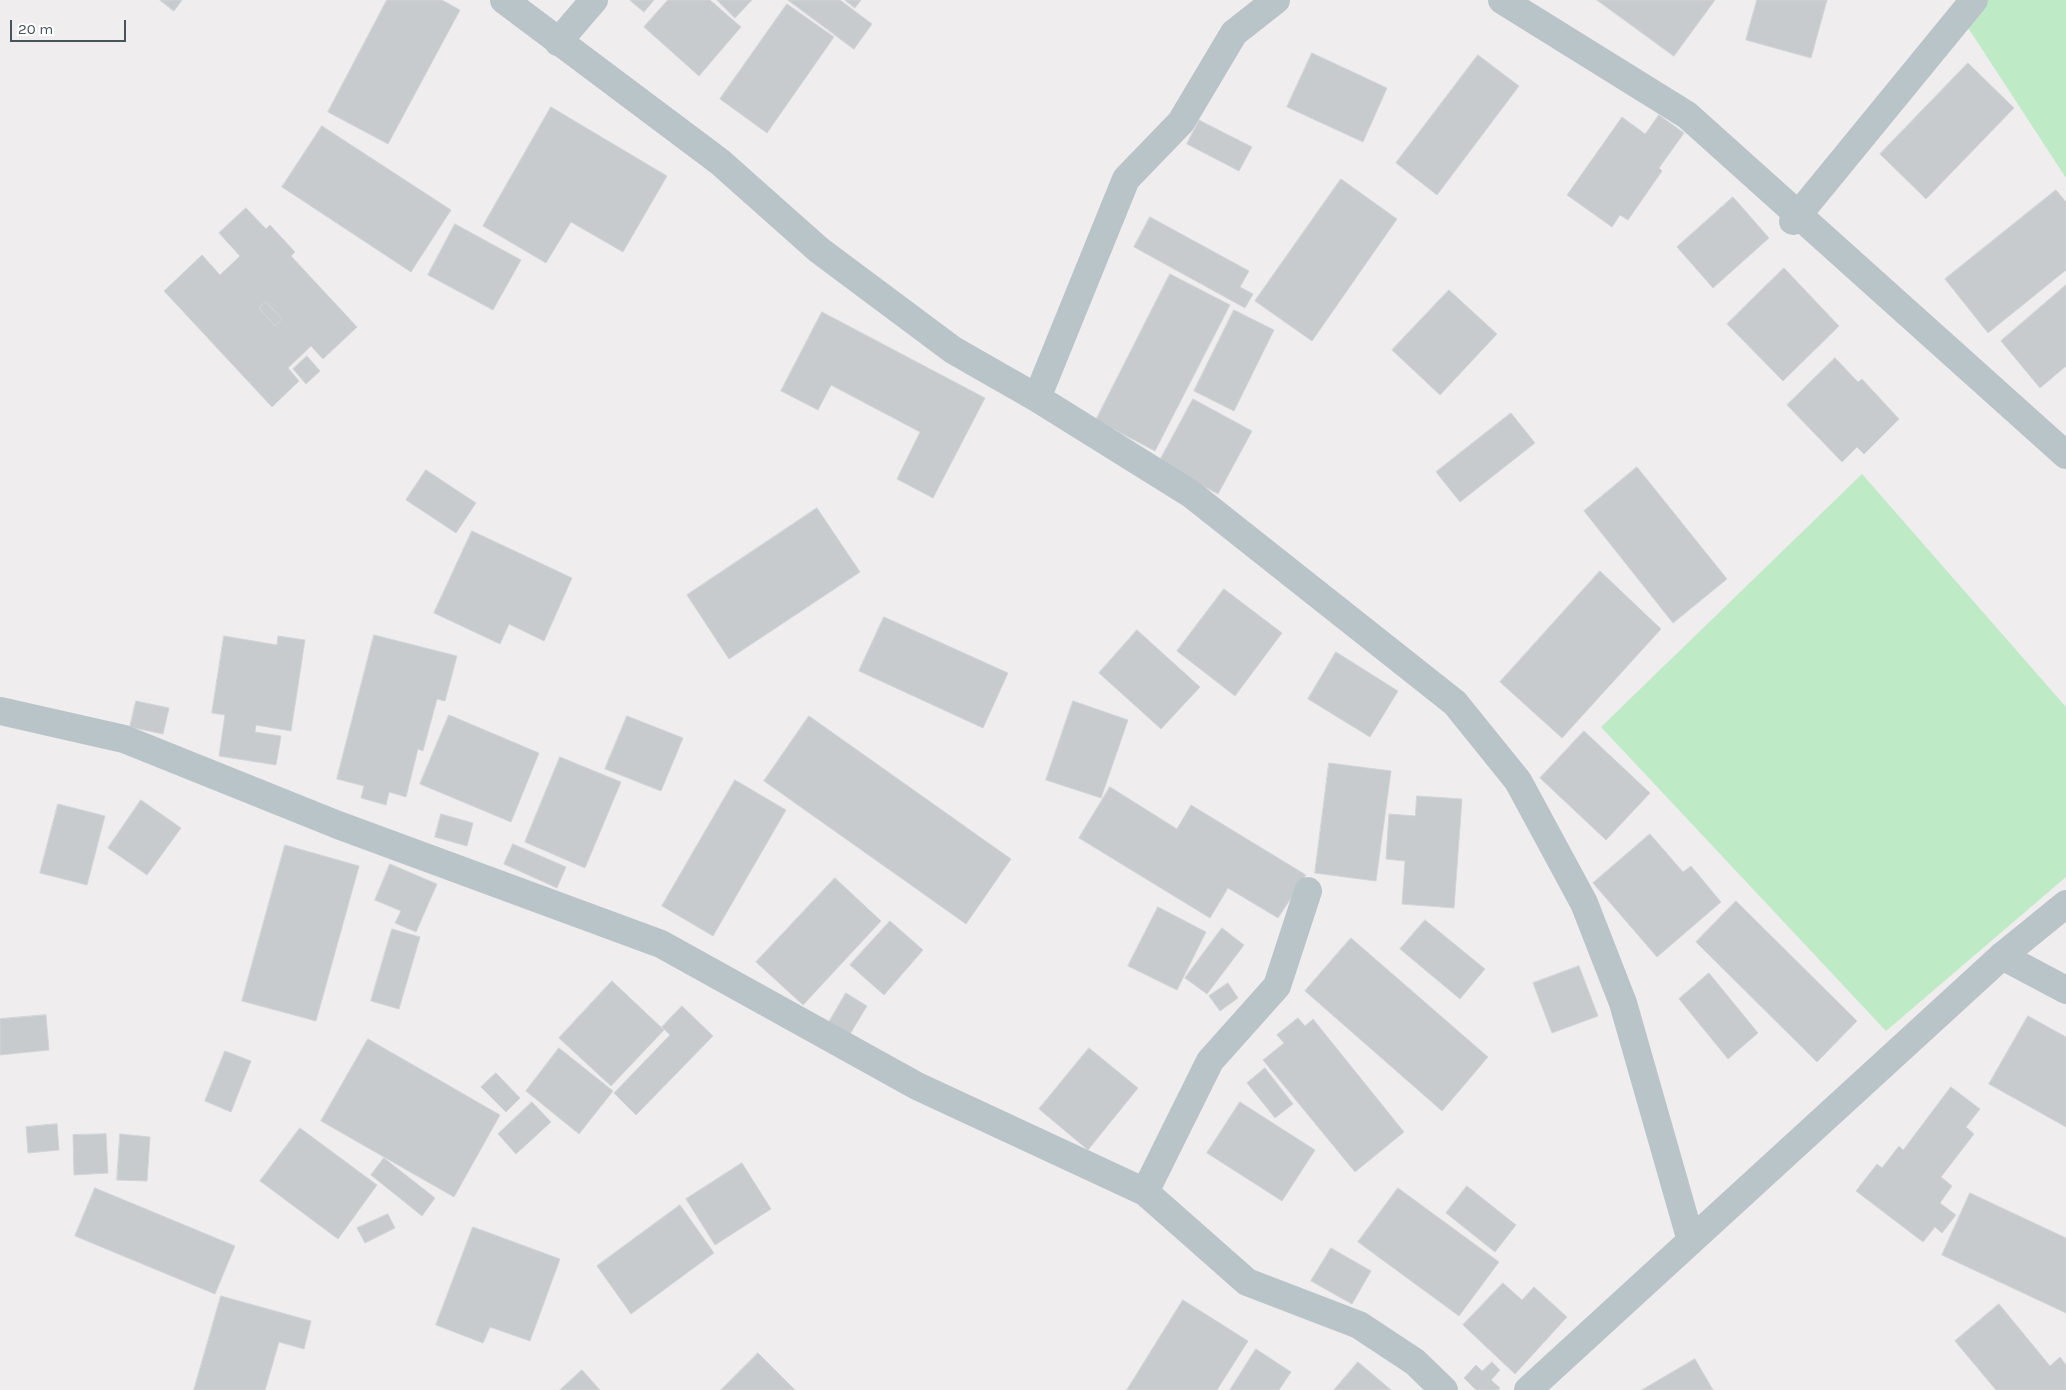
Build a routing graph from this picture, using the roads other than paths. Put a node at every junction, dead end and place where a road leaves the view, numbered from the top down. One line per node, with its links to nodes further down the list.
1 (504, 0): 6 (street)
2 (594, 0): 6 (street)
3 (1276, 0): 8 (street)
4 (1502, 0): 9 (street)
5 (1974, 0): 7 (street)
6 (558, 42): 8 (street)
7 (1793, 221)
8 (1037, 398): 16 (street)
9 (2066, 455)
10 (0, 711): 15 (street)
11 (1308, 891): 15 (street)
12 (2066, 904): 13 (street)
13 (2002, 956): 14 (street); 16 (street)
14 (2066, 990)
15 (1146, 1192): 17 (street)
16 (1691, 1241): 18 (street)
17 (1444, 1390)
18 (1528, 1390)

